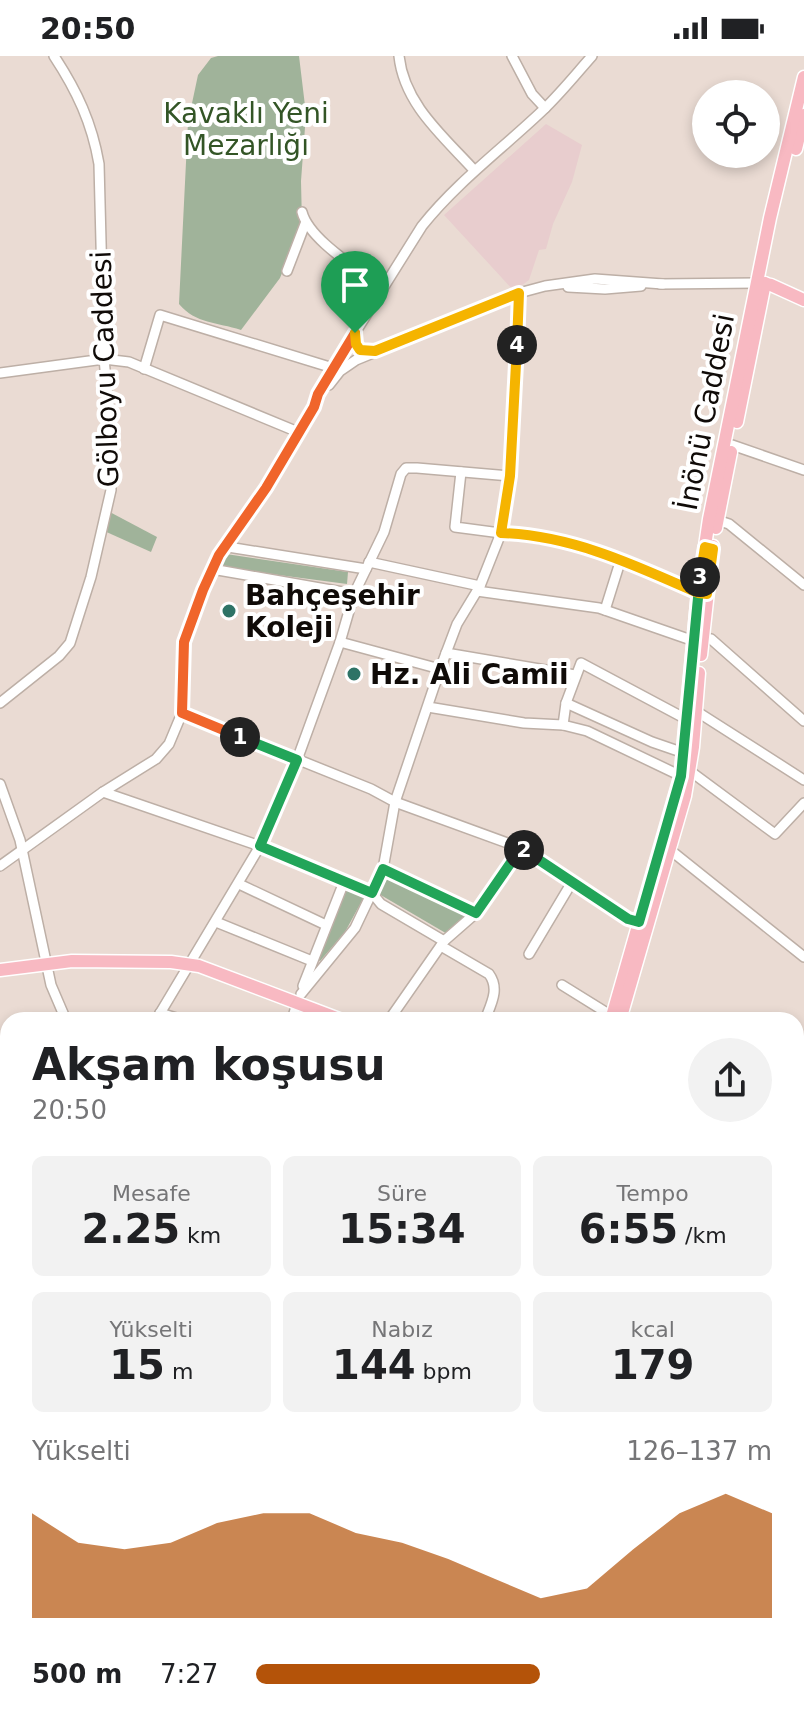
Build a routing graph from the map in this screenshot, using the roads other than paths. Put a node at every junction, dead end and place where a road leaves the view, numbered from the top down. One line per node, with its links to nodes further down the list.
1 (54, 56): 19 (street, Gölboyu Caddesi)
2 (399, 56): 8 (street)
3 (512, 56): 6 (street)
4 (592, 56): 6 (street)
5 (804, 77): 7 (main road)
6 (545, 108): 8 (street)
7 (800, 121): 12 (main road)
8 (474, 170): 13 (street)
9 (302, 212): 10 (street)
10 (305, 224): 11 (street); 13 (street)
11 (287, 271)
12 (762, 279): 14 (main road); 15 (street); 16 (main road); 25 (main road)
13 (383, 289): 17 (street)
14 (804, 291)
15 (519, 293): 18 (street); 28 (street)
16 (804, 300)
17 (355, 333): 18 (street); 20 (street)
18 (384, 348): 23 (street)
19 (104, 359): 21 (street); 22 (street); 47 (street, Gölboyu Caddesi)
20 (333, 368): 21 (street); 23 (street)
21 (144, 369): 24 (street)
22 (0, 373)
23 (314, 407): 24 (street)
24 (298, 432): 32 (street)
25 (728, 444): 26 (street); 29 (main road)
26 (804, 470)
27 (461, 472): 28 (street); 31 (street); 35 (street)
28 (510, 476): 31 (street)
29 (720, 484): 30 (main road); 33 (main road, İnönü Caddesi)
30 (717, 520): 33 (main road); 37 (street)
31 (501, 533): 34 (street); 38 (street)
32 (228, 547): 35 (street); 36 (street)
33 (709, 548): 39 (main road)
34 (621, 559): 39 (street); 41 (street)
35 (367, 566): 38 (street); 40 (street)
36 (212, 569): 40 (street); 50 (street)
37 (804, 585)
38 (479, 589): 41 (street); 44 (street)
39 (702, 593): 42 (main road)
40 (354, 594): 43 (street)
41 (605, 610): 42 (street)
42 (698, 640): 51 (main road); 52 (street)
43 (340, 642): 45 (street); 55 (street)
44 (446, 653): 45 (street); 46 (street)
45 (440, 669): 49 (street)
46 (575, 675): 48 (street); 51 (street)
47 (0, 703)
48 (566, 703): 53 (street); 54 (street)
49 (428, 707): 53 (street); 60 (street)
50 (182, 713): 55 (street); 59 (street)
51 (693, 717): 54 (main road); 56 (main road); 57 (street)
52 (804, 721)
53 (563, 725): 56 (street)
54 (684, 753): 56 (main road)
55 (297, 760): 60 (street); 62 (street)
56 (685, 773): 61 (street); 64 (main road)
57 (804, 780)
58 (0, 784): 65 (street)
59 (103, 792): 62 (street); 65 (street)
60 (395, 802): 63 (street); 67 (street)
61 (804, 803)
62 (260, 846): 68 (street); 70 (street)
63 (521, 848): 69 (street); 72 (street)
64 (665, 848): 74 (main road); 78 (street)
65 (22, 851): 66 (street); 80 (street)
66 (0, 866)
67 (383, 869): 71 (street); 72 (street)
68 (344, 882): 71 (street); 75 (street)
69 (572, 882): 74 (street); 77 (street)
70 (239, 884): 73 (street); 75 (street)
71 (372, 893): 76 (street); 85 (street)
72 (476, 913): 76 (street)
73 (216, 922): 79 (street); 81 (street)
74 (643, 924): 91 (main road)
75 (326, 925): 79 (street)
76 (442, 943): 88 (street); 89 (street)
77 (529, 954)
78 (804, 957)
79 (312, 961): 85 (street)
80 (48, 966): 81 (main road); 82 (main road); 83 (main road); 86 (street)
81 (185, 968): 85 (main road); 87 (street)
82 (0, 970)
83 (0, 978)
84 (562, 985): 90 (street)
85 (296, 1007)
86 (63, 1012)
87 (160, 1012)
88 (395, 1012)
89 (488, 1012)
90 (603, 1012)
91 (616, 1012)

